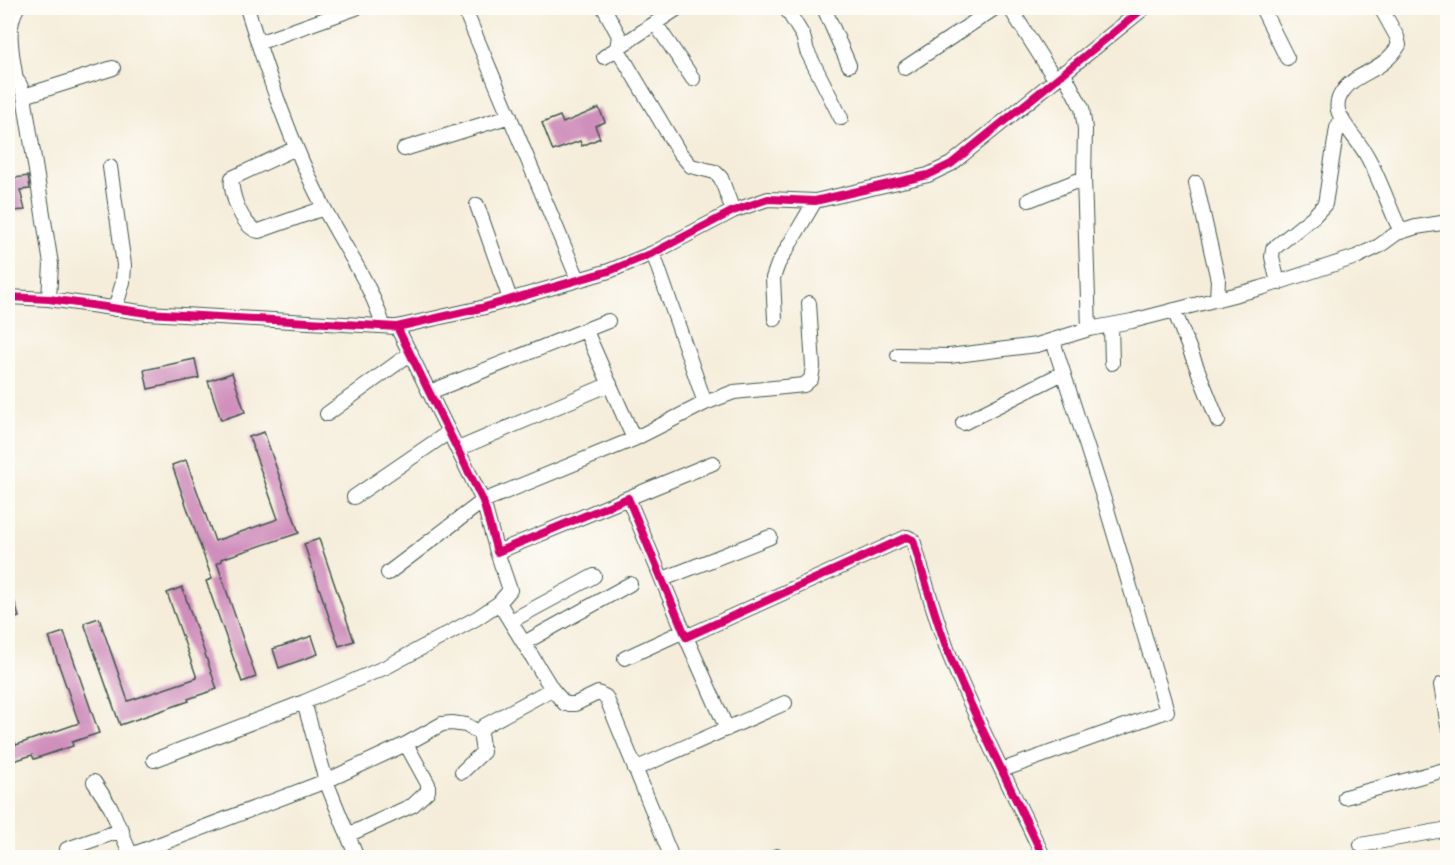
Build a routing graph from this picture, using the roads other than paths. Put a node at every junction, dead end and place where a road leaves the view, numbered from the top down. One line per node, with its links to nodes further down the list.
1 (17, 8): 23 (street)
2 (247, 8): 15 (street)
3 (356, 8): 15 (street)
4 (464, 8): 26 (street)
5 (604, 8): 16 (street)
6 (678, 8): 14 (street)
7 (786, 8): 27 (street)
8 (824, 8): 19 (street)
9 (995, 8): 21 (street)
10 (1010, 8): 22 (street)
11 (1144, 8): 22 (street)
12 (1262, 8): 18 (street)
13 (1381, 8): 28 (street)
14 (655, 23): 16 (street); 24 (street)
15 (258, 43): 29 (street)
16 (617, 48): 17 (street); 38 (street)
17 (604, 57)
18 (1287, 58)
19 (849, 64)
20 (113, 68): 25 (street)
21 (904, 68)
22 (1059, 76): 32 (street); 35 (street)
23 (12, 78): 25 (street)
24 (693, 79)
25 (24, 96): 45 (street)
26 (510, 116): 30 (street); 42 (street)
27 (841, 118)
28 (1342, 118): 40 (street); 43 (street)
29 (296, 148): 37 (street); 37 (street)
30 (404, 149)
31 (111, 167): 49 (street)
32 (1084, 178): 34 (street); 56 (street)
33 (1196, 183): 47 (street)
34 (1029, 200)
35 (815, 201): 38 (street); 51 (street)
36 (477, 205): 46 (street)
37 (324, 208): 54 (street)
38 (733, 211): 41 (street)
39 (1448, 222): 40 (street)
40 (1401, 232): 43 (street)
41 (653, 253): 42 (street); 65 (street)
42 (578, 279): 46 (street)
43 (1278, 283): 47 (street)
44 (8, 297): 45 (street)
45 (49, 299): 49 (street)
46 (510, 299): 55 (street)
47 (1217, 299): 50 (street)
48 (809, 303): 65 (street)
49 (115, 309): 54 (street)
50 (1174, 310): 53 (street); 67 (street)
51 (775, 319)
52 (608, 321): 57 (street)
53 (1111, 324): 56 (street); 61 (street)
54 (383, 326): 55 (street)
55 (397, 327): 59 (street)
56 (1089, 329): 58 (street)
57 (586, 331): 63 (street); 64 (street)
58 (1053, 341): 60 (street); 62 (street)
59 (411, 353): 64 (street); 66 (street)
60 (898, 355)
61 (1112, 363)
62 (1063, 373): 68 (street); 98 (street)
63 (610, 384): 70 (street); 71 (street)
64 (430, 392): 69 (street)
65 (705, 403): 70 (street)
66 (327, 414)
67 (1218, 421)
68 (963, 423)
69 (449, 432): 71 (street); 73 (street)
70 (634, 439): 75 (street)
71 (458, 448): 75 (street)
72 (713, 463): 74 (street)
73 (354, 497)
74 (628, 498): 77 (street); 80 (street)
75 (483, 501): 77 (street); 78 (street)
76 (770, 537): 80 (street)
77 (497, 552): 82 (street)
78 (388, 573)
79 (594, 576): 83 (street)
80 (663, 579): 84 (street)
81 (630, 584): 85 (street)
82 (499, 603): 83 (street); 89 (street)
83 (511, 621): 85 (street)
84 (685, 634): 86 (street); 92 (street); 98 (street)
85 (524, 643): 88 (street)
86 (625, 658)
87 (1441, 685): 91 (street)
88 (552, 689): 93 (street); 96 (street)
89 (304, 702): 95 (street); 100 (street)
90 (785, 703): 92 (street)
91 (1448, 726)
92 (727, 729): 96 (street)
93 (480, 733): 94 (street); 99 (street)
94 (406, 744): 100 (street); 105 (street)
95 (154, 760)
96 (635, 769): 110 (street)
97 (1448, 769): 102 (street)
98 (1002, 770): 111 (street)
99 (462, 772)
100 (326, 781): 105 (street); 108 (street)
101 (94, 782): 104 (street)
102 (1345, 798)
103 (1448, 829): 106 (street)
104 (122, 830): 107 (street); 108 (street)
105 (348, 834): 109 (street)
106 (1361, 845)
107 (67, 849)
108 (131, 856)
109 (357, 858)
110 (672, 858)
111 (1044, 858)

